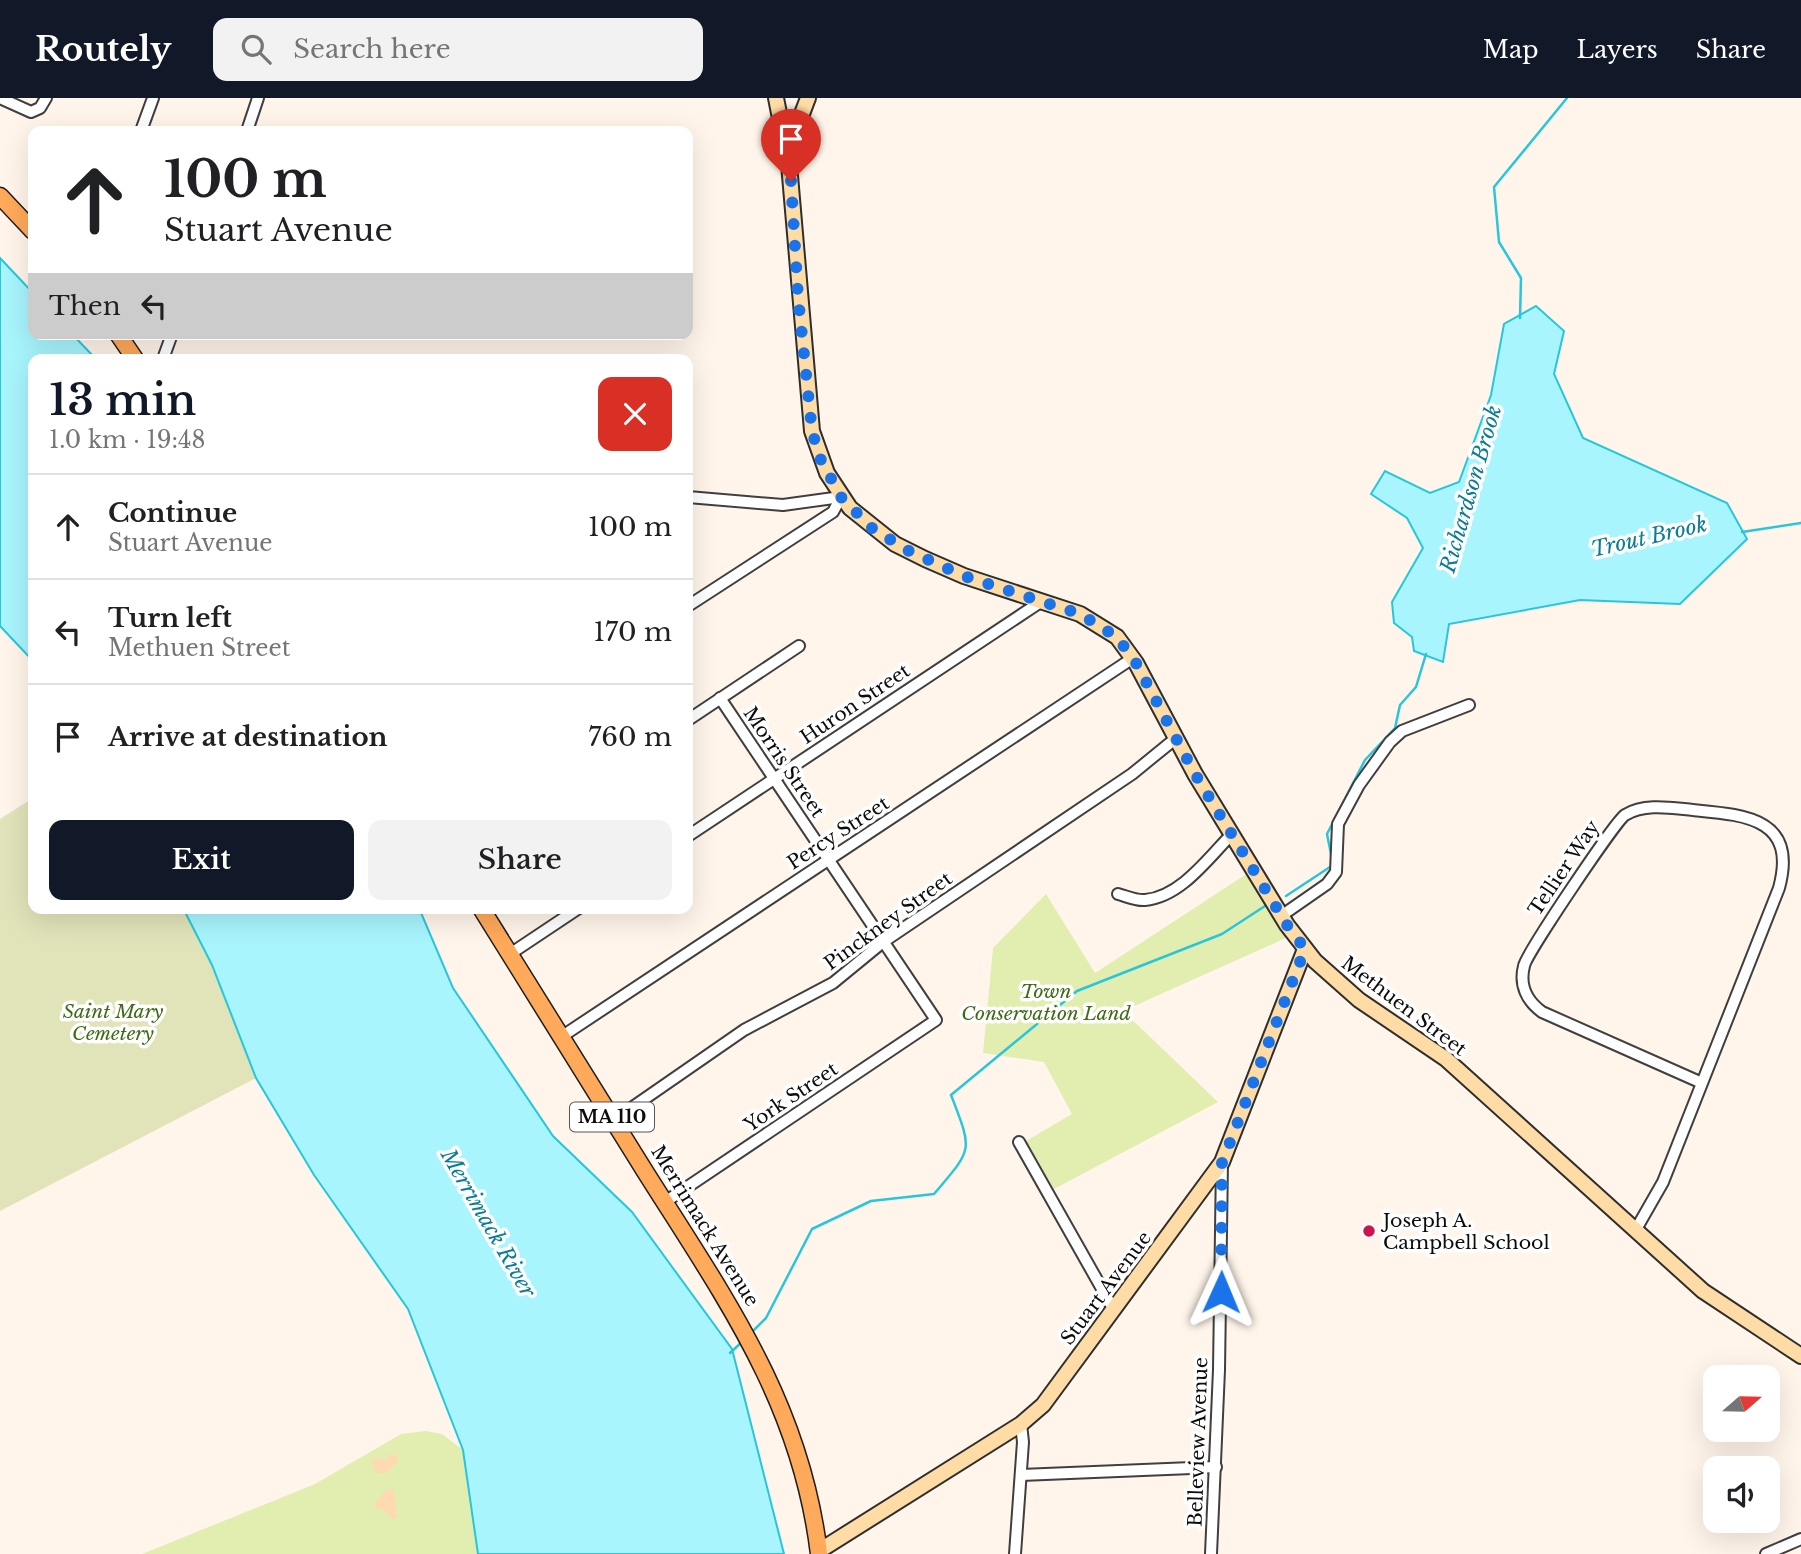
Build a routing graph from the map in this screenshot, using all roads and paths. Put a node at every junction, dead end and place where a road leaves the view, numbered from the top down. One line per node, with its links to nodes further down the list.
1 (0, 98): 2 (street)
2 (46, 98)
3 (153, 98): 7 (street)
4 (258, 98): 8 (street)
5 (807, 98): 6 (street); 9 (street)
6 (778, 105): 9 (street, Methuen Street)
7 (143, 126)
8 (249, 126)
9 (784, 130): 13 (street, Methuen Street)
10 (0, 197): 11 (main road)
11 (28, 226)
12 (693, 497): 13 (street)
13 (841, 497): 14 (street, Methuen Street); 15 (street)
14 (1042, 601): 17 (street, Methuen Street); 22 (street, Huron Street)
15 (693, 603)
16 (799, 646): 18 (street)
17 (1133, 659): 21 (street, Methuen Street); 25 (street, Percy Street)
18 (720, 698): 20 (street); 22 (street, Morris Street)
19 (1469, 705): 29 (street)
20 (693, 717)
21 (1175, 739): 24 (street, Methuen Street); 30 (street, Pinckney Street)
22 (774, 779): 23 (street, Huron Street); 25 (street, Morris Street)
23 (693, 833)
24 (1232, 834): 26 (street); 29 (street, Methuen Street)
25 (829, 860): 30 (street, Morris Street); 34 (street, Percy Street)
26 (1118, 894)
27 (485, 914): 32 (main road, Merrimack Avenue / MA 110)
28 (570, 914): 32 (street)
29 (1281, 916): 31 (street, Methuen Street)
30 (883, 942): 33 (street, Morris Street); 36 (street, Pinckney Street)
31 (1305, 949): 38 (street, Stuart Avenue); 40 (street, Methuen Street)
32 (510, 954): 34 (main road, Merrimack Avenue / MA 110)
33 (936, 1020): 39 (street, York Street)
34 (561, 1037): 36 (main road, Merrimack Avenue / MA 110)
35 (1702, 1083): 35 (street, Tellier Way); 40 (street, Tellier Way)
36 (614, 1120): 39 (main road, Merrimack Avenue / MA 110)
37 (1019, 1142): 41 (street)
38 (1222, 1163): 41 (street, Stuart Avenue); 44 (street, Belleview Avenue)
39 (665, 1202): 47 (main road, Merrimack Avenue / MA 110)
40 (1635, 1231): 42 (street, Methuen Street)
41 (1114, 1310): 43 (street, Stuart Avenue)
42 (1801, 1356)
43 (1021, 1424): 45 (street); 47 (street, Stuart Avenue)
44 (1216, 1467): 45 (street); 49 (street, Belleview Avenue)
45 (1021, 1475): 48 (street)
46 (1801, 1539): 50 (street)
47 (819, 1553)
48 (1015, 1554)
49 (1211, 1554)
50 (1766, 1554)

